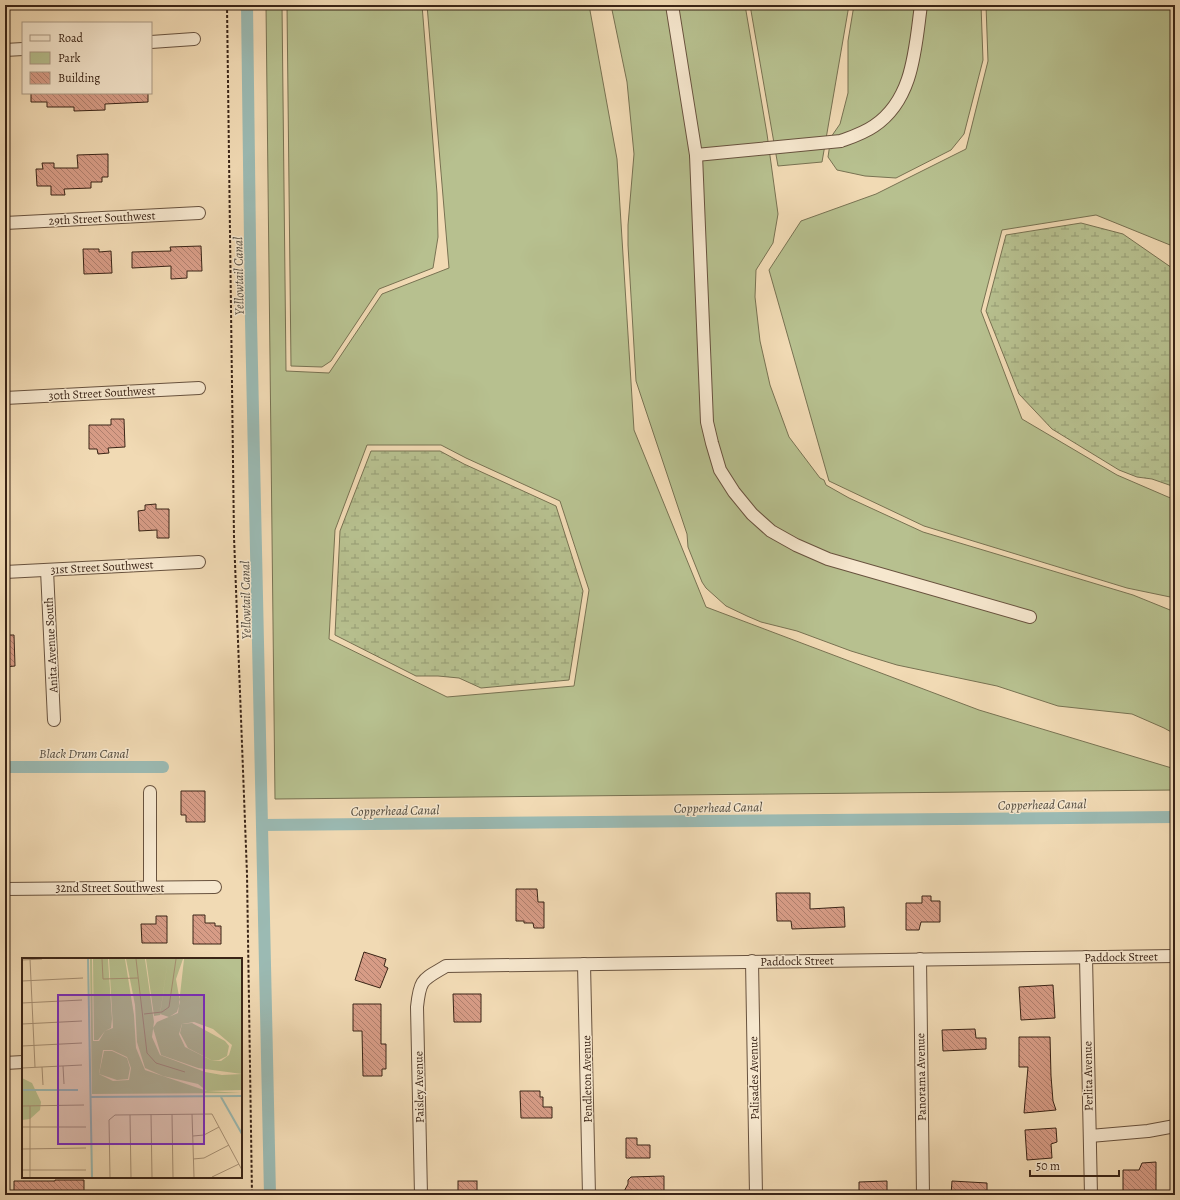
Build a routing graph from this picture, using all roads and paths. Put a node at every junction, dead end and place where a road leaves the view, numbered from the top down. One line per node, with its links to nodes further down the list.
1 (227, 5): 32 (path)
2 (672, 5): 8 (street)
3 (921, 5): 8 (street)
4 (194, 39): 5 (street)
5 (152, 42)
6 (22, 49): 7 (street)
7 (5, 50)
8 (696, 155): 16 (street)
9 (199, 213): 10 (street, 29th Street Southwest)
10 (5, 223)
11 (199, 388): 12 (street, 30th Street Southwest)
12 (5, 398)
13 (199, 562): 14 (street, 31st Street Southwest)
14 (47, 570): 15 (street, 31st Street Southwest); 17 (street, Anita Avenue South)
15 (5, 572)
16 (1030, 617)
17 (54, 720)
18 (150, 792): 20 (street)
19 (215, 887): 20 (street, 32nd Street Southwest)
20 (150, 888): 21 (street, 32nd Street Southwest)
21 (5, 889)
22 (1175, 956): 23 (street, Paddock Street)
23 (1086, 957): 24 (street, Paddock Street); 31 (street, Perlita Avenue)
24 (920, 959): 25 (street, Paddock Street); 36 (street, Panorama Avenue)
25 (752, 961): 26 (street, Paddock Street); 35 (street, Palisades Avenue)
26 (584, 964): 27 (street, Paddock Street); 34 (street, Pendleton Avenue)
27 (423, 980): 33 (street, Paisley Avenue)
28 (22, 1062): 29 (street)
29 (5, 1063)
30 (1175, 1126): 31 (street)
31 (1090, 1136): 37 (street, Perlita Avenue)
32 (252, 1195)
33 (421, 1195)
34 (589, 1195)
35 (756, 1195)
36 (923, 1195)
37 (1091, 1195)

